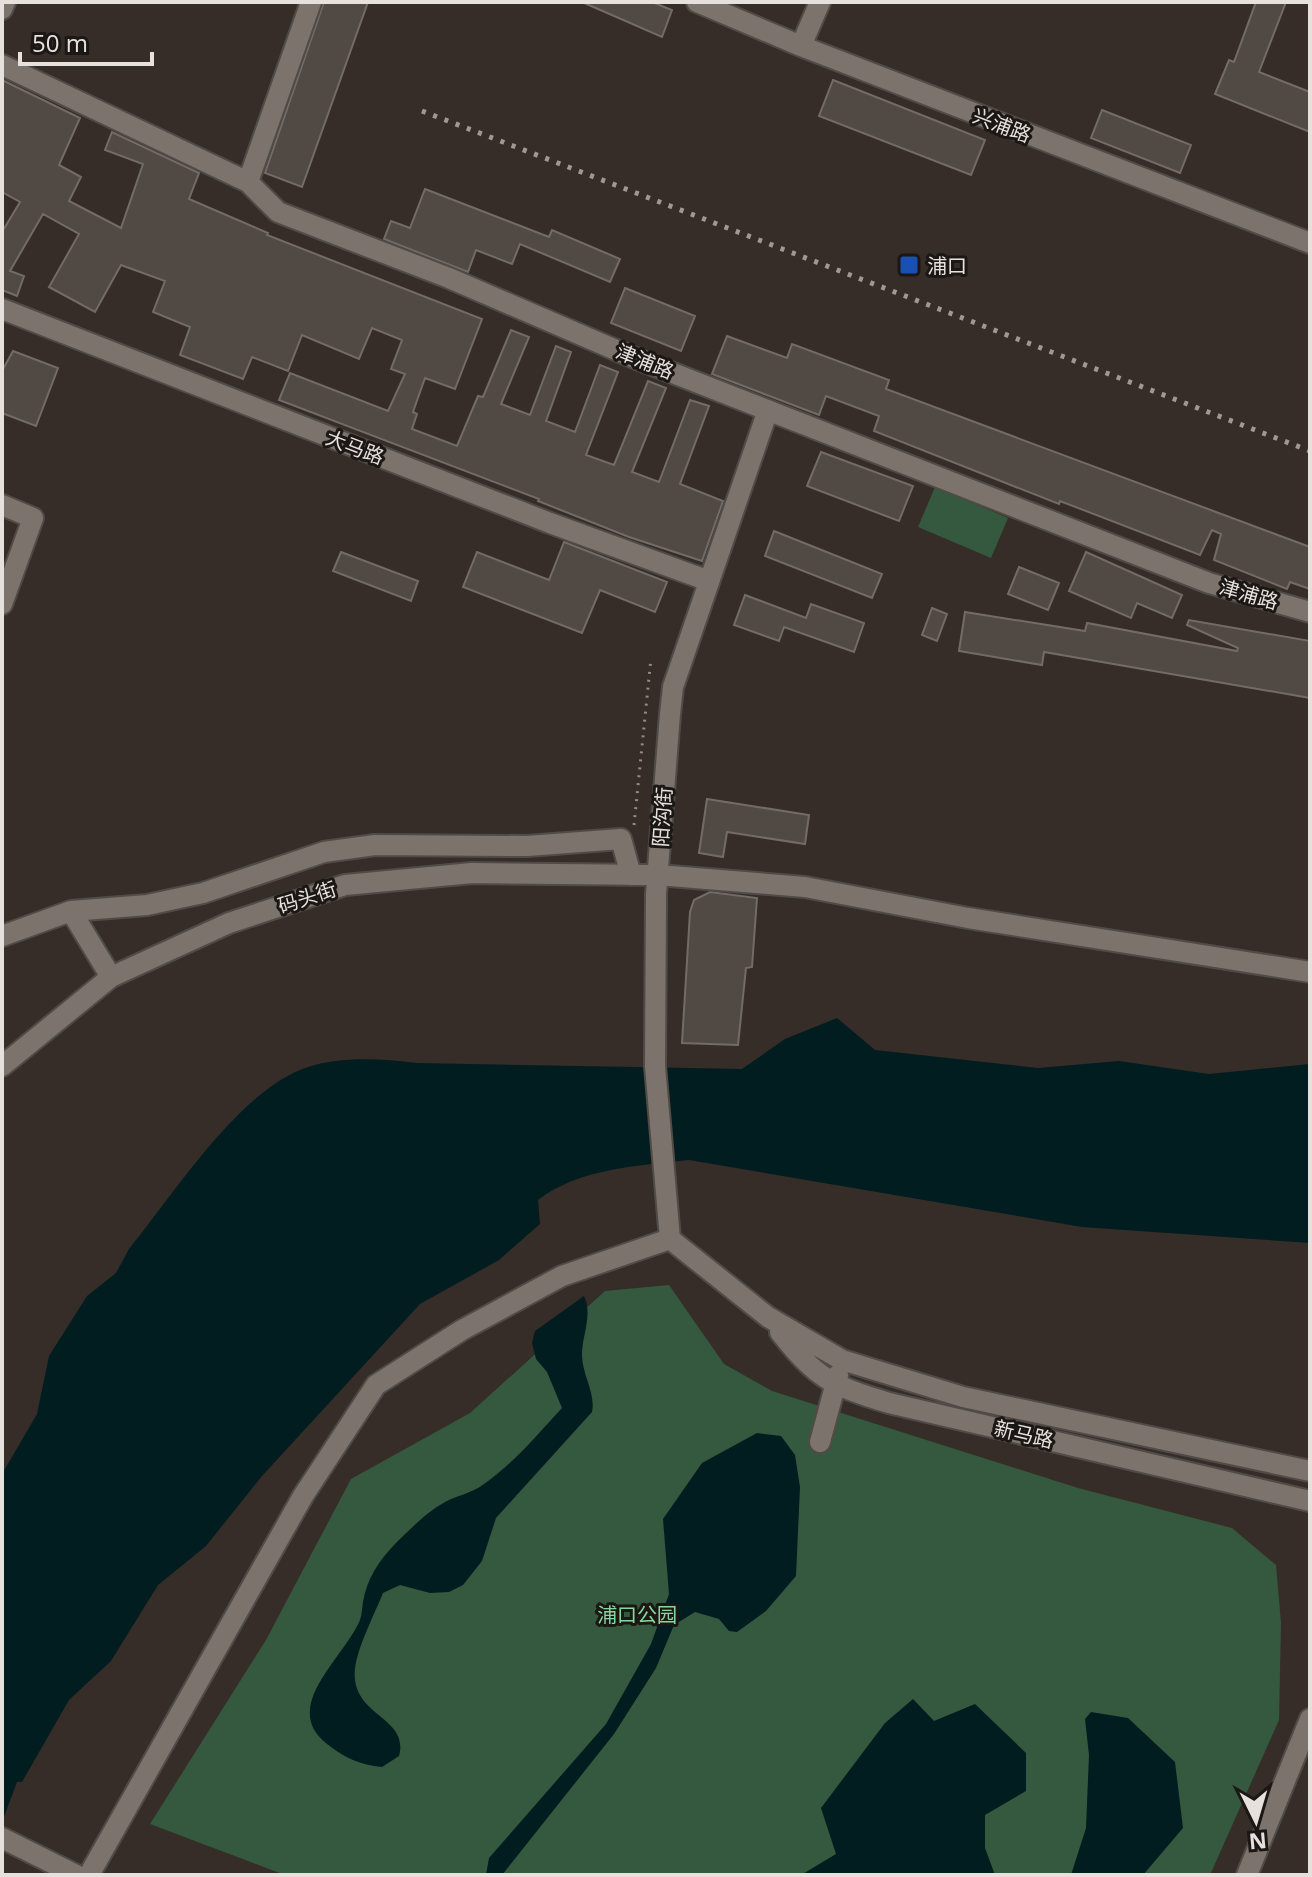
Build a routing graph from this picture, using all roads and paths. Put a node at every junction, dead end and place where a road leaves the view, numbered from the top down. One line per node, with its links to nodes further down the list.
1 (5, 2): 5 (street)
2 (311, 2): 8 (street)
3 (697, 2): 6 (street, 兴浦路)
4 (820, 2): 6 (street)
5 (2, 9)
6 (801, 46): 9 (street, 兴浦路)
7 (2, 65): 8 (street, 津浦路)
8 (248, 182): 11 (street, 津浦路)
9 (1310, 243)
10 (2, 309): 13 (street, 大马路)
11 (768, 410): 13 (street, 阳沟街); 15 (street, 津浦路)
12 (2, 505): 14 (street)
13 (709, 581): 19 (street, 阳沟街)
14 (2, 604)
15 (1310, 612)
16 (651, 658): 17 (path)
17 (634, 832)
18 (631, 875): 19 (street, 码头街); 20 (street); 23 (street, 码头街)
19 (658, 875): 22 (street, 码头街); 25 (street, 阳沟街)
20 (71, 911): 21 (street); 23 (street)
21 (2, 936)
22 (1310, 972)
23 (111, 977): 24 (street, 码头街)
24 (2, 1066)
25 (670, 1239): 26 (street, 新马路); 35 (street)
26 (768, 1317): 27 (street, 新马路); 28 (street, 新马路)
27 (842, 1360): 28 (street); 30 (street, 新马路)
28 (835, 1386): 29 (street); 31 (street, 新马路)
29 (820, 1442)
30 (1310, 1471)
31 (1310, 1501)
32 (1310, 1719): 36 (street)
33 (2, 1838): 34 (street)
34 (76, 1875)
35 (89, 1875)
36 (1247, 1875)

